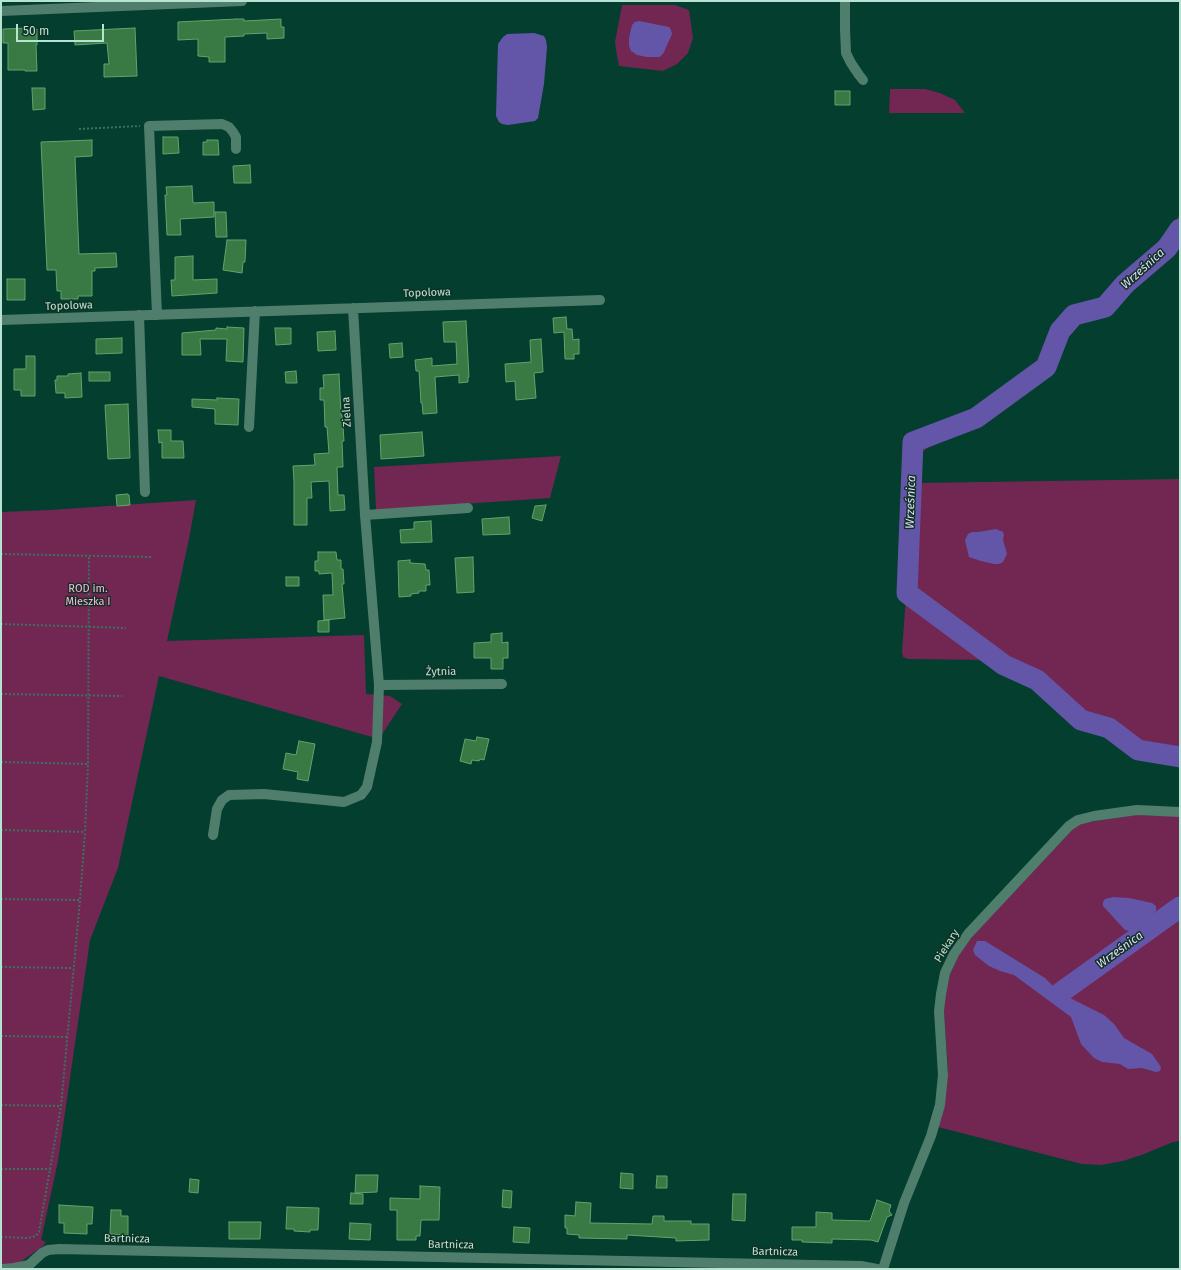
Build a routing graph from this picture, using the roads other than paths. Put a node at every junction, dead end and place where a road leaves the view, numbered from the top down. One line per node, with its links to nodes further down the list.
1 (242, 1): 3 (street)
2 (846, 1): 4 (street)
3 (1, 11)
4 (863, 80)
5 (236, 149): 9 (street)
6 (600, 300): 7 (street, Topolowa)
7 (353, 308): 8 (street, Topolowa); 15 (street, Zielna)
8 (255, 311): 9 (street, Topolowa); 12 (street)
9 (157, 315): 10 (street, Topolowa)
10 (139, 316): 11 (street, Topolowa); 13 (street)
11 (1, 320)
12 (249, 427)
13 (145, 492)
14 (468, 508): 15 (street)
15 (366, 515): 17 (street, Zielna)
16 (502, 684): 17 (street, Żytnia)
17 (379, 685): 19 (street, Zielna)
18 (1180, 812): 23 (street, Piekary)
19 (213, 835)
20 (30, 1267): 21 (street); 22 (street, Bartnicza)
21 (3, 1269)
22 (877, 1269)
23 (883, 1269)

